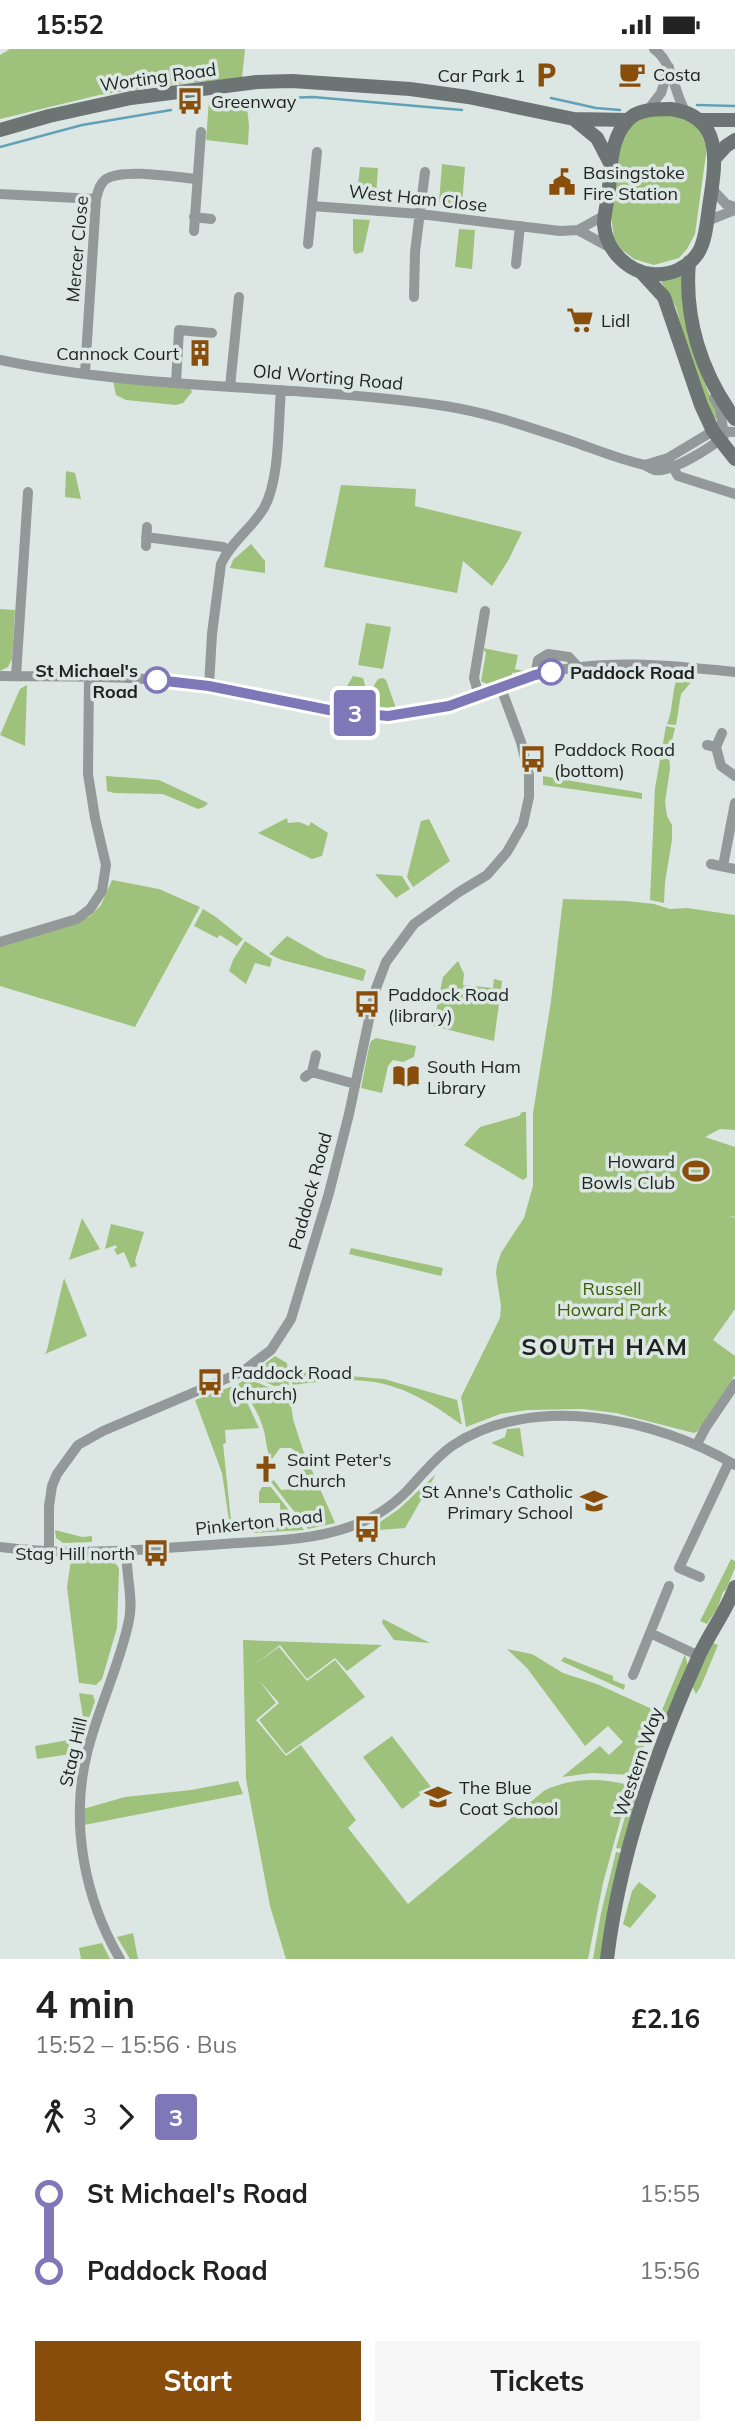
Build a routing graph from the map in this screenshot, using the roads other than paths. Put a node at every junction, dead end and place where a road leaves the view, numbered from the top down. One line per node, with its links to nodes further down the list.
1 (654, 49): 2 (street)
2 (669, 66): 3 (street); 4 (street)
3 (647, 111): 4 (main road); 6 (main road)
4 (685, 111): 7 (main road)
5 (573, 119): 6 (main road, Worting Road); 9 (main road, Worting Road); 14 (main road, Worting Road)
6 (628, 120): 14 (main road)
7 (699, 120): 8 (main road); 13 (main road)
8 (735, 120)
9 (0, 130)
10 (201, 132): 16 (street)
11 (735, 141): 13 (main road)
12 (317, 152): 20 (street)
13 (715, 158): 17 (main road)
14 (611, 164): 23 (main road)
15 (425, 171): 22 (street)
16 (196, 179): 19 (street, Mercer Close); 24 (street)
17 (712, 189): 21 (street); 26 (main road)
18 (0, 194): 19 (street)
19 (96, 199): 39 (street, Mercer Close)
20 (312, 205): 22 (street, West Ham Close); 30 (street)
21 (735, 209): 26 (street)
22 (421, 214): 27 (street, West Ham Close); 36 (street)
23 (606, 215): 29 (street, West Ham Close); 31 (main road)
24 (194, 217): 25 (street); 28 (street)
25 (211, 219)
26 (707, 221): 32 (main road)
27 (520, 226): 29 (street, West Ham Close); 33 (street)
28 (194, 230)
29 (578, 230): 31 (street, West Ham Close)
30 (308, 244)
31 (611, 248): 34 (main road)
32 (689, 262): 34 (main road); 40 (main road)
33 (516, 264)
34 (642, 273): 46 (main road)
35 (239, 297): 42 (street)
36 (414, 297)
37 (212, 333): 41 (street)
38 (0, 360): 39 (street, Old Worting Road)
39 (85, 373): 41 (street, Old Worting Road)
40 (709, 379): 44 (main road); 46 (street)
41 (176, 383): 42 (street, Old Worting Road)
42 (230, 387): 43 (street, Old Worting Road)
43 (281, 390): 48 (street, Old Worting Road); 52 (street)
44 (735, 419)
45 (735, 432): 46 (street)
46 (718, 435): 47 (main road); 48 (street, Old Worting Road)
47 (735, 459)
48 (670, 462): 50 (street)
49 (28, 492): 58 (street)
50 (735, 494)
51 (146, 537): 52 (street)
52 (229, 551): 60 (street)
53 (485, 611): 62 (street)
54 (578, 667): 55 (street); 56 (street); 56 (street)
55 (735, 672)
56 (535, 675): 61 (street)
57 (0, 676): 58 (street)
58 (16, 676): 59 (street)
59 (89, 676): 60 (street); 68 (street)
60 (209, 686): 62 (street)
61 (501, 688): 62 (street); 70 (street, Paddock Road)
62 (479, 696)
63 (722, 733): 64 (street)
64 (735, 776)
65 (735, 803): 67 (street)
66 (711, 864): 67 (street)
67 (729, 867)
68 (0, 942)
69 (316, 1055): 70 (street)
70 (355, 1084): 75 (street, Paddock Road)
71 (735, 1384): 72 (street)
72 (697, 1444): 73 (street, Pinkerton Road); 76 (street, Pinkerton Road)
73 (732, 1463): 77 (street, Pinkerton Road)
74 (0, 1547): 75 (street, Pinkerton Road)
75 (49, 1551): 76 (street, Pinkerton Road)
76 (127, 1551): 83 (street, Stag Hill)
77 (700, 1577)
78 (669, 1586): 80 (street)
79 (734, 1595): 81 (main road, Western Way)
80 (650, 1633): 81 (street); 82 (street)
81 (699, 1656): 84 (main road, Western Way)
82 (633, 1675)
83 (120, 1959)
84 (607, 1959)

